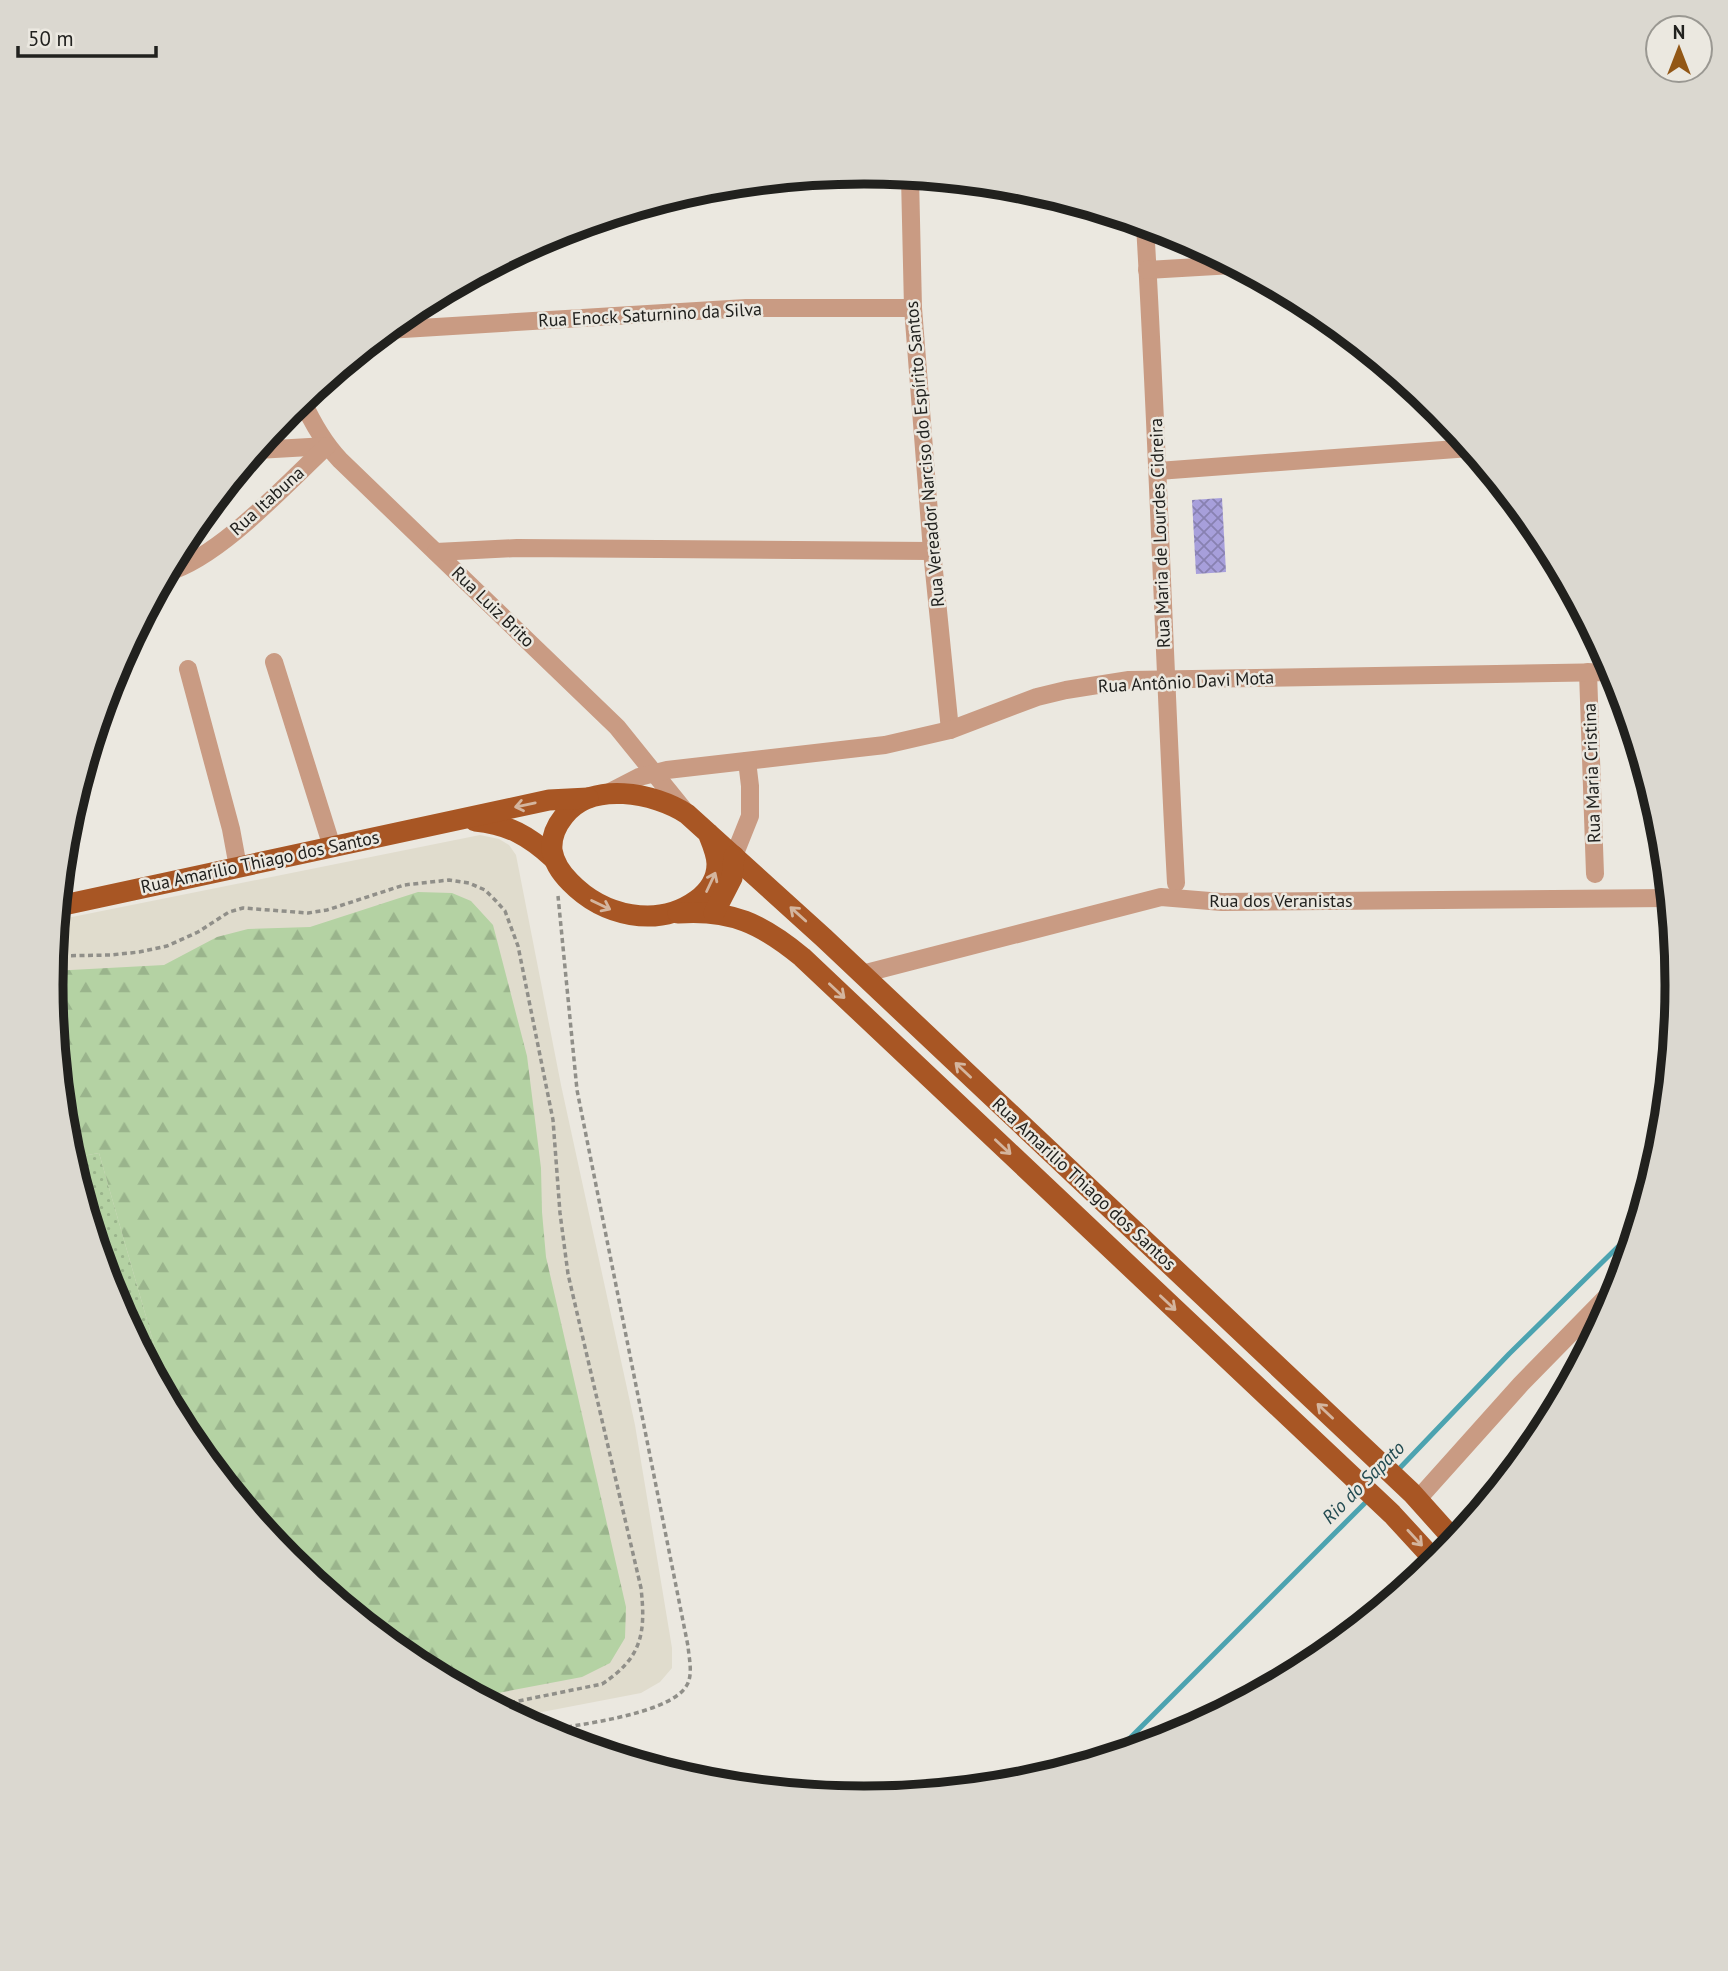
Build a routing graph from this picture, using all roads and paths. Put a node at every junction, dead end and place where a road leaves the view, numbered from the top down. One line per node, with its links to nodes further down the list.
1 (910, 186): 5 (street, Rua Vereador Narciso do Espírito Santos)
2 (1145, 236): 4 (street, Rua Maria de Lourdes Cidreira)
3 (1216, 266): 4 (street)
4 (1147, 270): 11 (street, Rua Maria de Lourdes Cidreira)
5 (913, 308): 6 (street, Rua Enock Saturnino da Silva); 12 (street, Rua Vereador Narciso do Espírito Santos)
6 (405, 329)
7 (307, 411): 8 (street, Rua Luiz Brito)
8 (327, 446): 9 (street); 13 (street, Rua Luiz Brito); 14 (street, Rua Itabuna)
9 (269, 449)
10 (1458, 449): 11 (street)
11 (1158, 471): 19 (street, Rua Maria de Lourdes Cidreira)
12 (932, 551): 13 (street); 20 (street, Rua Vereador Narciso do Espírito Santos)
13 (436, 552): 22 (street, Rua Luiz Brito)
14 (182, 565)
15 (274, 662): 27 (street)
16 (188, 669): 30 (street)
17 (1600, 670): 18 (street, Rua Antônio Davi Mota)
18 (1588, 672): 19 (street, Rua Antônio Davi Mota); 31 (street, Rua Maria Cristina)
19 (1165, 679): 20 (street, Rua Antônio Davi Mota); 32 (street, Rua Maria de Lourdes Cidreira)
20 (950, 730): 21 (street, Rua Antônio Davi Mota)
21 (747, 761): 22 (street, Rua Antônio Davi Mota); 28 (street)
22 (652, 773): 23 (street, Rua Antônio Davi Mota); 24 (street, Rua Luiz Brito)
23 (597, 797): 24 (main road); 25 (main road, Rua Amarilio Thiago dos Santos, one-way to 25); 29 (main road)
24 (687, 814): 26 (main road)
25 (462, 820): 27 (main road, Rua Amarilio Thiago dos Santos); 29 (main road, Rua Amarilio Thiago dos Santos)
26 (708, 833): 28 (main road, Rua Amarilio Thiago dos Santos); 35 (main road, one-way to 26)
27 (331, 847): 30 (main road, Rua Amarilio Thiago dos Santos)
28 (734, 856): 36 (main road); 38 (main road, Rua Amarilio Thiago dos Santos, one-way to 28)
29 (554, 860): 35 (main road, one-way to 35); 44 (path)
30 (238, 867): 34 (main road, Rua Amarilio Thiago dos Santos)
31 (1595, 874)
32 (1176, 883)
33 (1660, 898): 38 (street, Rua dos Veranistas)
34 (68, 903)
35 (672, 913): 36 (main road, Rua Amarilio Thiago dos Santos)
36 (714, 913): 42 (main road, Rua Amarilio Thiago dos Santos, one-way to 42)
37 (64, 956): 43 (path)
38 (862, 974): 40 (main road, Rua Amarilio Thiago dos Santos, one-way to 38)
39 (1598, 1306): 40 (street)
40 (1415, 1496): 41 (main road, Rua Amarilio Thiago dos Santos)
41 (1448, 1533)
42 (1428, 1554)
43 (508, 1703)
44 (561, 1727)

